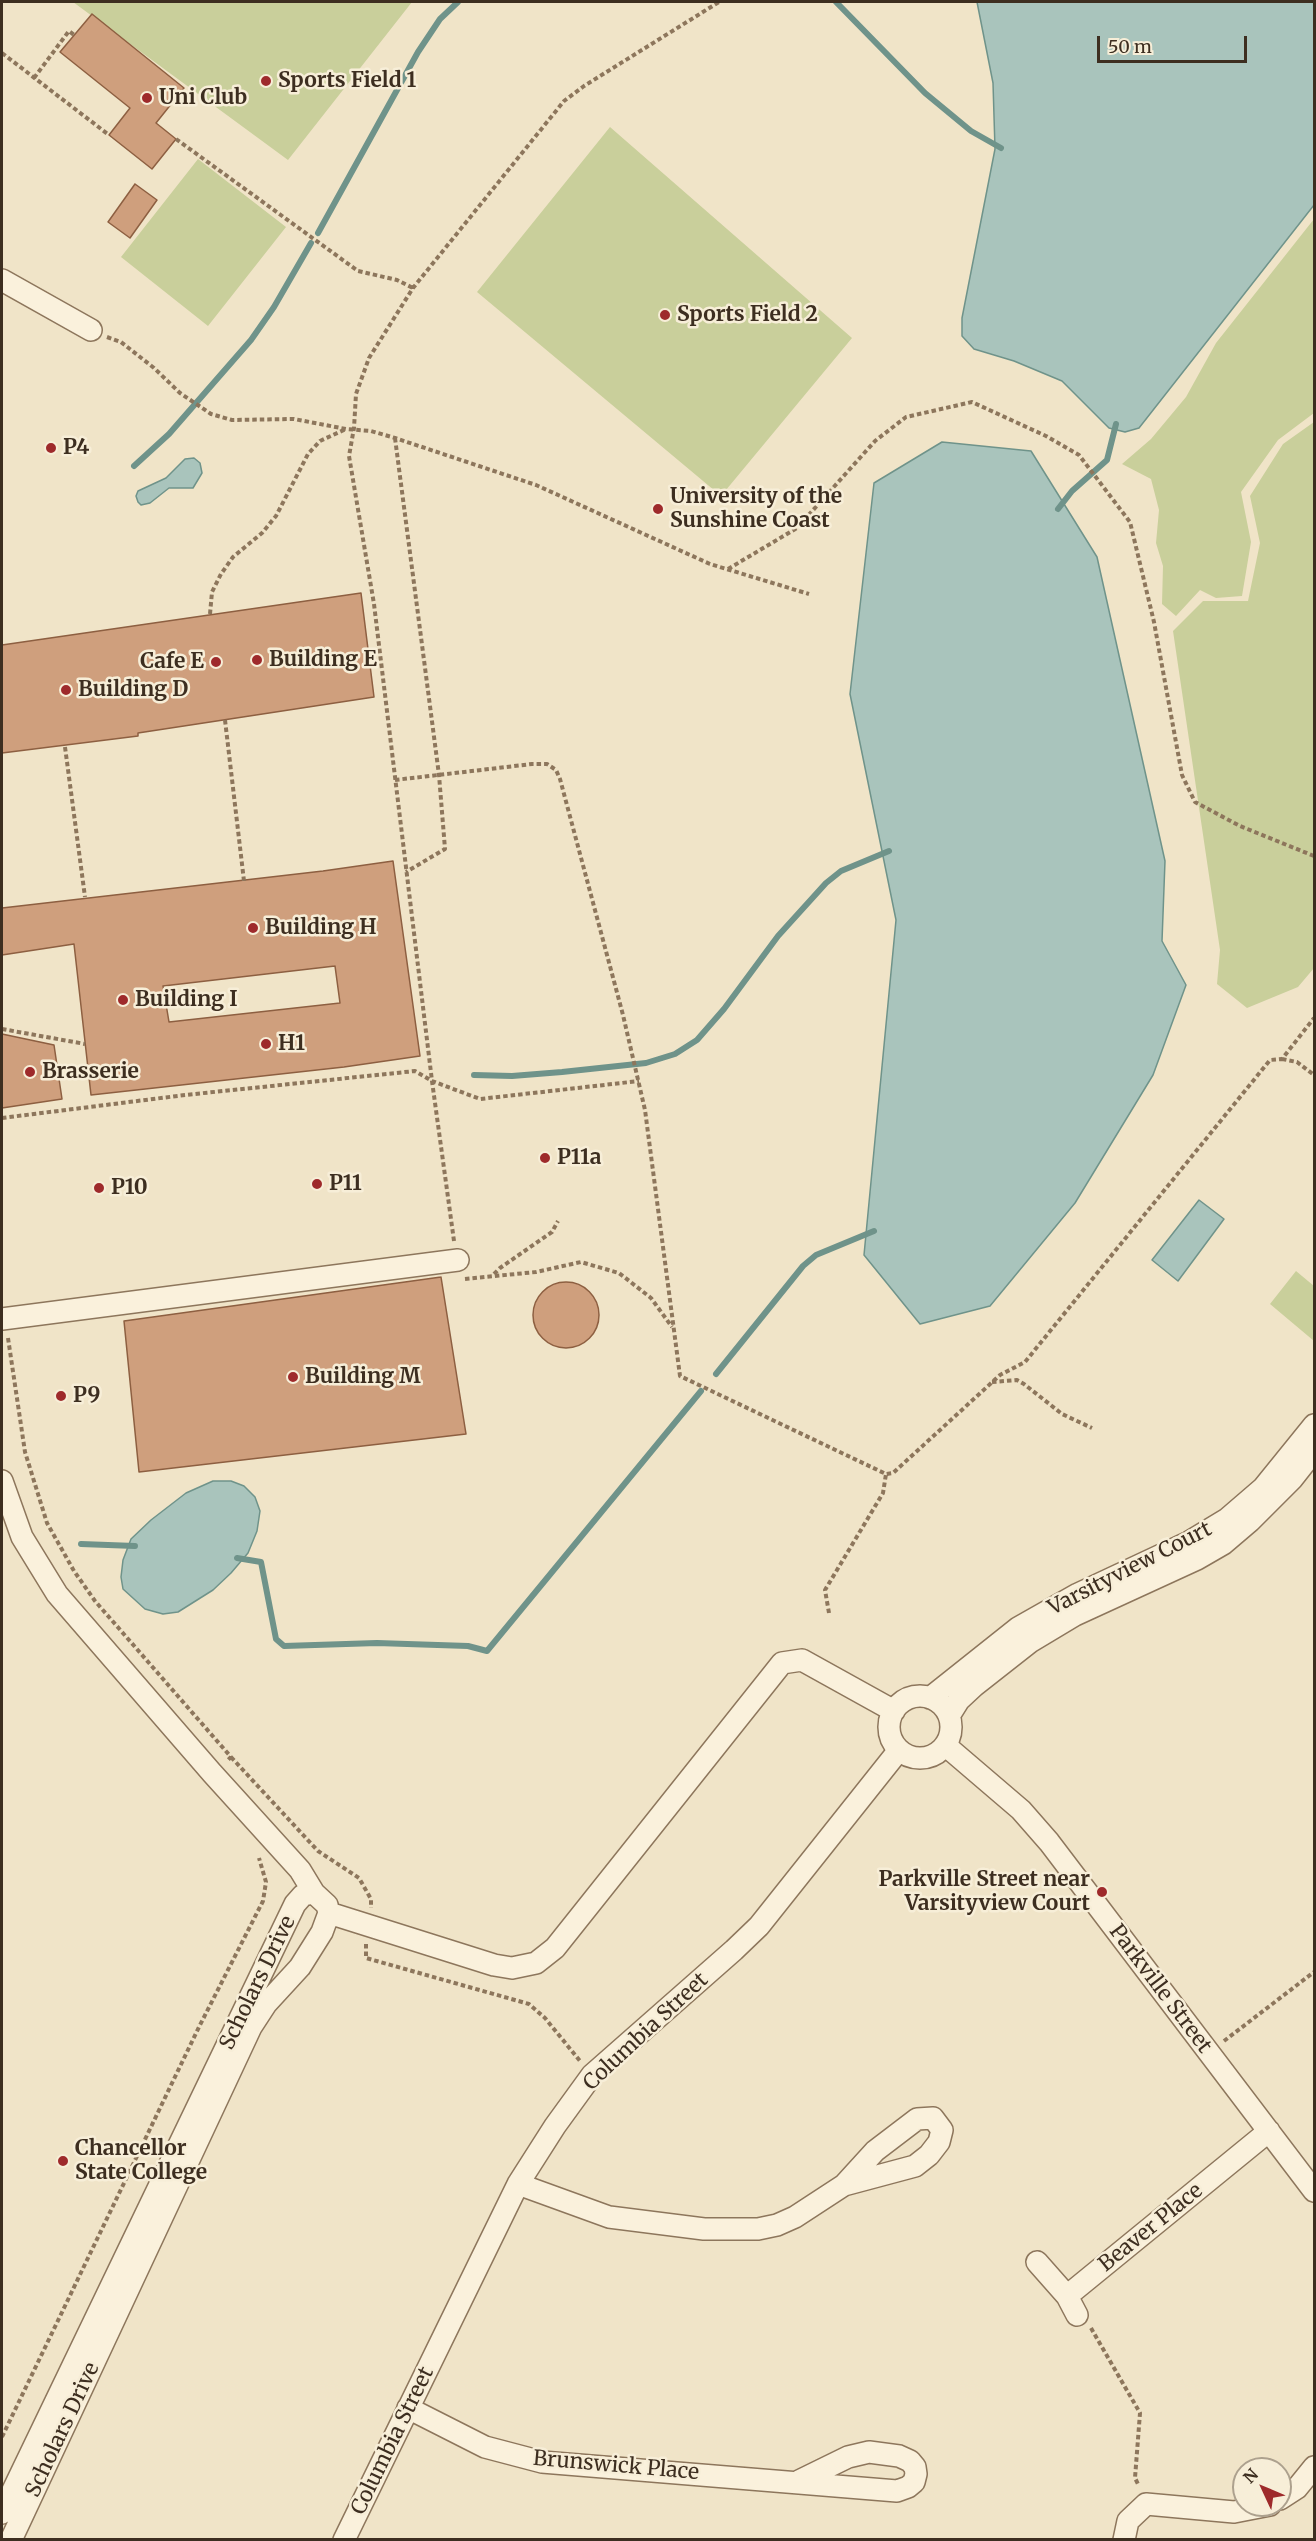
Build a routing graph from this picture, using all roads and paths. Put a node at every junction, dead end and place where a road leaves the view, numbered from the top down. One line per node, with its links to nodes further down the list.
1 (719, 2): 8 (path)
2 (74, 35): 4 (path)
3 (2, 53): 4 (path)
4 (34, 78): 5 (path)
5 (109, 135)
6 (176, 139): 8 (path)
7 (2, 280): 9 (street)
8 (414, 288): 11 (path)
9 (91, 330): 10 (path)
10 (346, 429): 11 (path); 15 (path)
11 (354, 429): 12 (path); 19 (path)
12 (395, 438): 13 (path); 18 (path)
13 (728, 569): 14 (path); 20 (path)
14 (809, 594)
15 (210, 614)
16 (225, 720): 22 (path)
17 (65, 747): 23 (path)
18 (439, 775): 19 (path); 21 (path); 30 (path)
19 (395, 780): 21 (path)
20 (1314, 856)
21 (406, 872): 29 (path)
22 (244, 881)
23 (85, 897)
24 (1314, 1018): 27 (path)
25 (2, 1029): 26 (path)
26 (85, 1044)
27 (1282, 1059): 28 (path); 37 (path)
28 (1314, 1075)
29 (432, 1081): 30 (path); 31 (path); 33 (path)
30 (640, 1082): 36 (path)
31 (2, 1118)
32 (558, 1221): 34 (path)
33 (458, 1260): 34 (path); 35 (street)
34 (494, 1275): 36 (path)
35 (3, 1319): 50 (path)
36 (672, 1327): 41 (path)
37 (991, 1383): 39 (path); 41 (path)
38 (1314, 1425): 43 (street, Varsityview Court)
39 (1092, 1428)
40 (1314, 1451): 43 (street, Varsityview Court)
41 (885, 1474): 44 (path)
42 (2, 1480): 50 (street)
43 (1193, 1550): 45 (street, Varsityview Court); 47 (street, Varsityview Court)
44 (829, 1613)
45 (930, 1698): 46 (street); 47 (street)
46 (894, 1711): 49 (street); 53 (street)
47 (949, 1716): 48 (street)
48 (945, 1745): 49 (street); 55 (street, Parkville Street)
49 (899, 1750): 57 (street, Columbia Street)
50 (212, 1773): 52 (street)
51 (256, 1853): 64 (path)
52 (314, 1893): 53 (street, Scholars Drive); 70 (street, Scholars Drive)
53 (329, 1913): 71 (street, Scholars Drive)
54 (1314, 1972): 55 (path)
55 (1209, 2052): 56 (street, Parkville Street)
56 (1269, 2132): 59 (street, Parkville Street); 61 (street, Beaver Place)
57 (518, 2184): 58 (street); 63 (street, Columbia Street)
58 (844, 2185)
59 (1314, 2191)
60 (1038, 2262): 61 (street)
61 (1067, 2296): 62 (street)
62 (1077, 2315): 68 (path)
63 (408, 2408): 66 (street, Brunswick Place); 72 (street, Columbia Street)
64 (2, 2437)
65 (1314, 2467): 67 (street)
66 (799, 2481)
67 (1292, 2492)
68 (1146, 2504): 69 (street); 73 (street)
69 (1232, 2512)
70 (2, 2513)
71 (11, 2540)
72 (344, 2540)
73 (1124, 2540)

